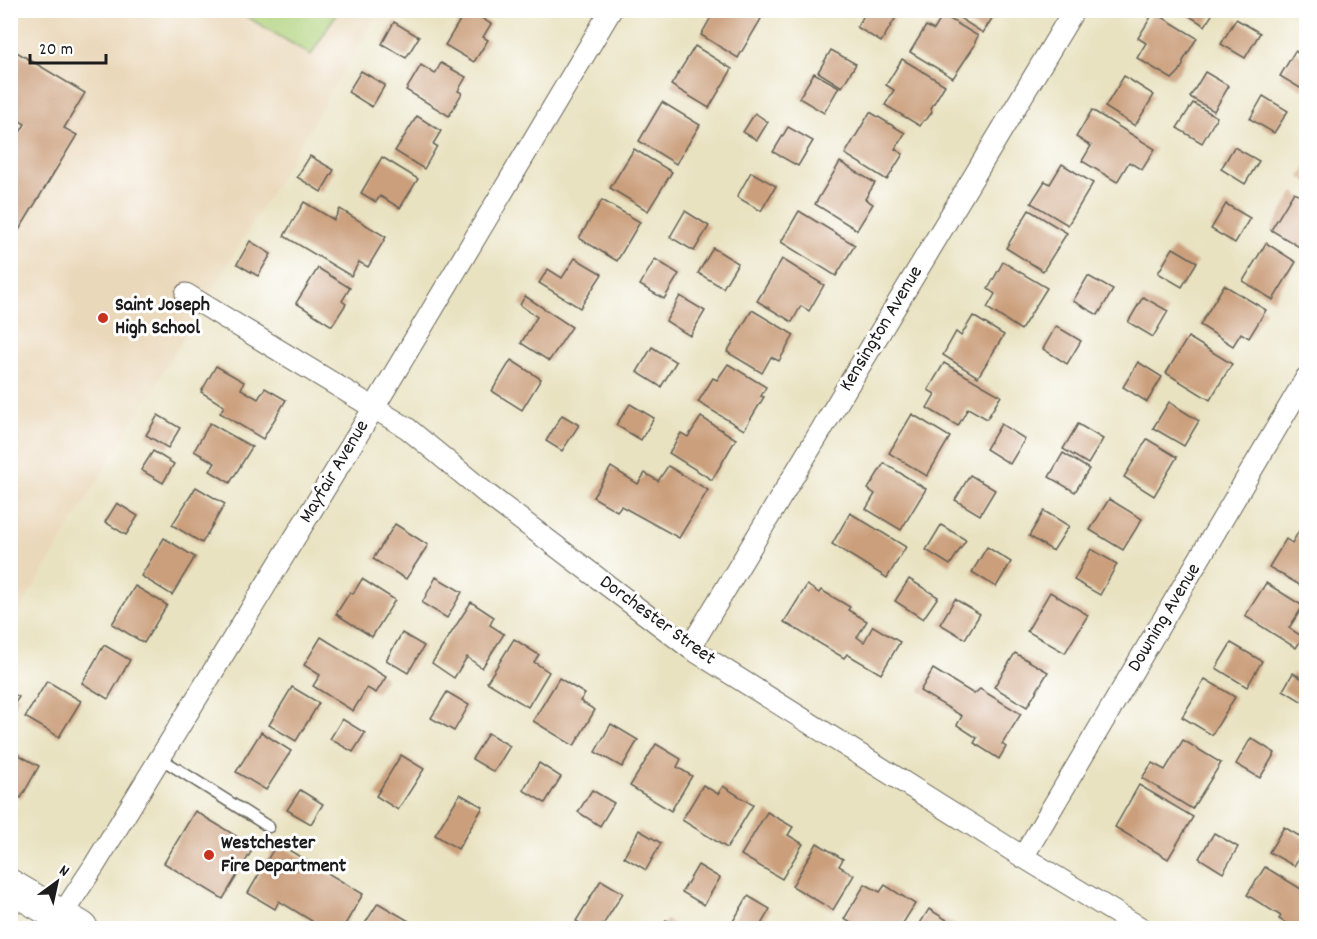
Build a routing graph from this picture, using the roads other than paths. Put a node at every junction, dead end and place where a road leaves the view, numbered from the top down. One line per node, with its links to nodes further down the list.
1 (611, 10): 5 (street, Mayfair Avenue)
2 (1074, 10): 6 (street, Kensington Avenue)
3 (186, 294): 5 (street, Dorchester Street)
4 (1306, 378): 9 (street, Downing Avenue)
5 (374, 408): 6 (street, Dorchester Street); 7 (street, Mayfair Avenue)
6 (690, 648): 9 (street, Dorchester Street)
7 (160, 758): 8 (lane); 11 (street, Mayfair Avenue)
8 (268, 827)
9 (1023, 857): 12 (street, Dorchester Street)
10 (10, 886): 11 (main road)
11 (65, 924)
12 (1141, 928)

